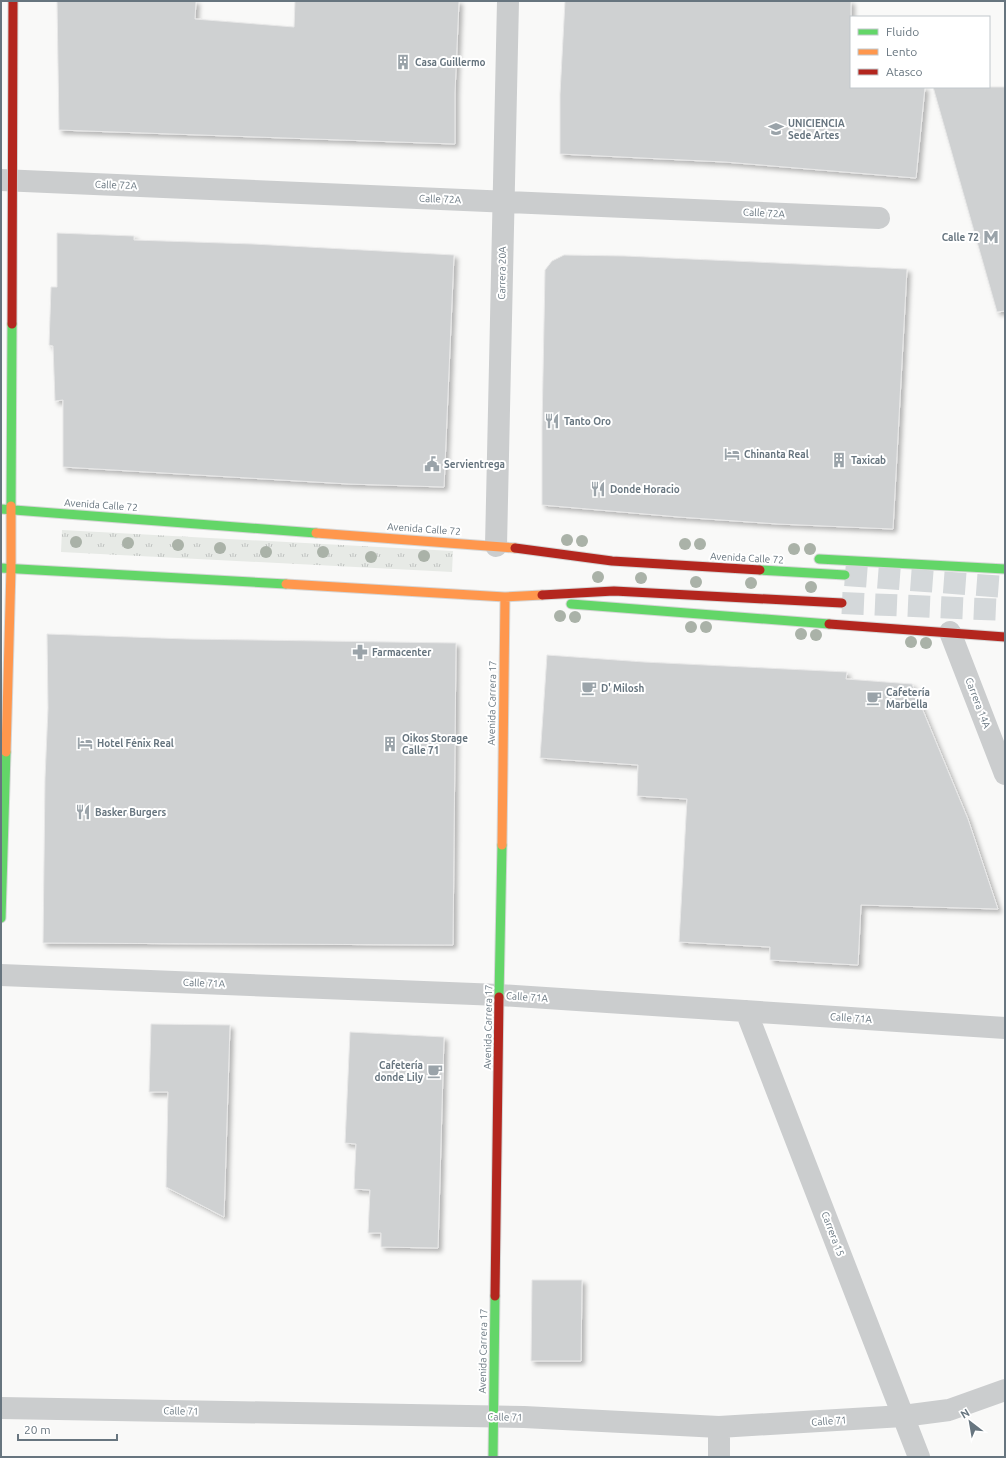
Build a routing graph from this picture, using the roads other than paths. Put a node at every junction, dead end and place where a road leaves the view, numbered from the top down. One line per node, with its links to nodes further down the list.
1 (13, 1): 3 (main road)
2 (508, 1): 4 (street, Carrera 20A)
3 (7, 181): 4 (street, Calle 72A); 7 (main road)
4 (504, 202): 5 (street, Calle 72A); 8 (street, Carrera 20A)
5 (879, 218)
6 (1, 509): 7 (main road, Avenida Calle 72)
7 (11, 509): 8 (main road, Avenida Calle 72); 12 (main road)
8 (496, 546): 9 (main road); 14 (main road, Avenida Calle 72)
9 (574, 546)
10 (809, 558): 13 (main road)
11 (1, 568): 12 (main road)
12 (11, 568): 15 (main road); 20 (main road)
13 (1005, 569)
14 (845, 576)
15 (505, 597): 16 (main road); 17 (main road); 22 (main road, Avenida Carrera 17)
16 (842, 603)
17 (950, 632): 18 (main road); 19 (street, Carrera 14A)
18 (1005, 637)
19 (1005, 774)
20 (1, 918)
21 (1, 975): 22 (street, Calle 71A)
22 (499, 995): 23 (street, Calle 71A); 27 (main road, Avenida Carrera 17)
23 (746, 1011): 24 (street, Calle 71A); 28 (street, Carrera 15)
24 (1005, 1028)
25 (1005, 1390): 28 (street, Calle 71)
26 (1, 1408): 27 (street, Calle 71)
27 (493, 1416): 29 (street, Calle 71); 30 (main road, Avenida Carrera 17)
28 (903, 1416): 29 (street, Calle 71); 32 (street, Carrera 15)
29 (719, 1427): 31 (street)
30 (493, 1457)
31 (718, 1457)
32 (919, 1457)

